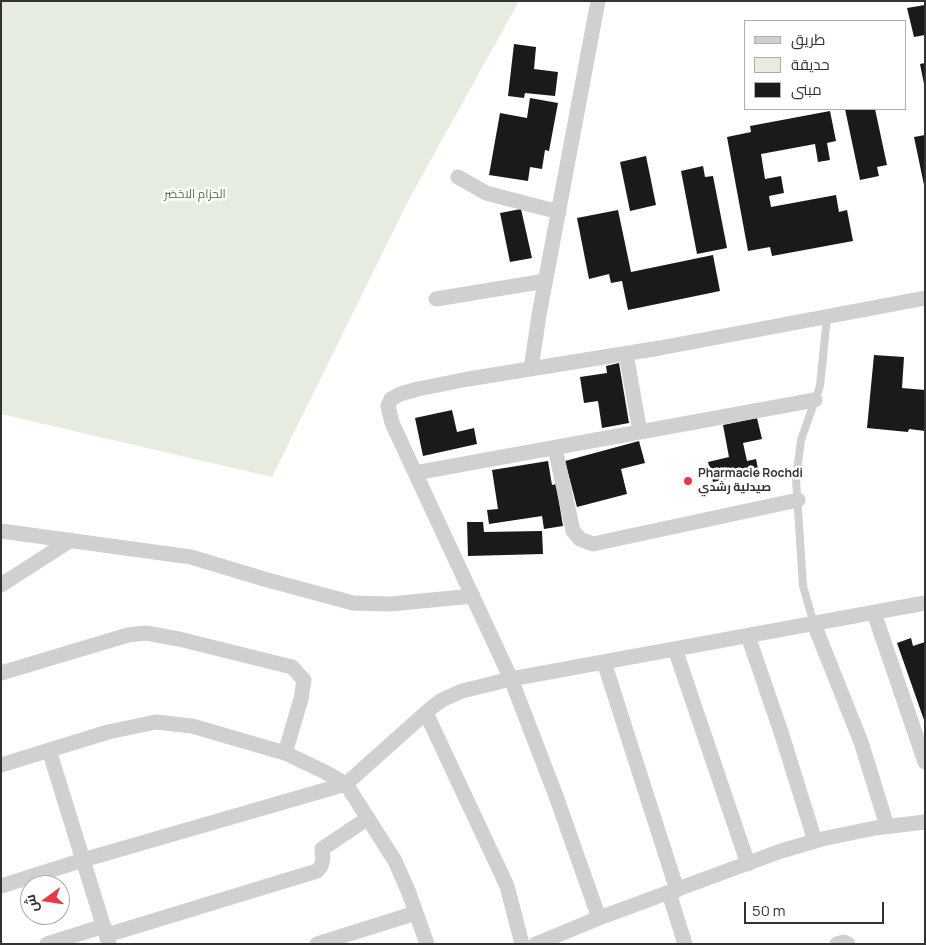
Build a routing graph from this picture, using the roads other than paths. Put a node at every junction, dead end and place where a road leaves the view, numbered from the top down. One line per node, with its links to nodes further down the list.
1 (598, 1): 3 (street)
2 (458, 177): 3 (street)
3 (559, 212): 4 (street)
4 (546, 281): 6 (street); 9 (street)
5 (925, 298): 7 (street)
6 (436, 299)
7 (827, 317): 8 (street); 10 (lane)
8 (626, 354): 9 (street); 11 (street)
9 (531, 369): 13 (street)
10 (815, 400): 11 (street); 14 (lane)
11 (640, 432): 12 (street)
12 (555, 448): 13 (street); 14 (street)
13 (415, 473): 18 (street)
14 (798, 500): 21 (lane)
15 (1, 531): 16 (street)
16 (71, 540): 17 (street); 18 (street)
17 (1, 585)
18 (473, 596): 26 (street)
19 (925, 604): 20 (street)
20 (874, 613): 21 (street); 30 (street)
21 (814, 624): 22 (street); 35 (street)
22 (748, 636): 23 (street); 36 (street)
23 (675, 649): 24 (street); 38 (street)
24 (604, 662): 26 (street); 40 (street)
25 (1, 674): 29 (street)
26 (511, 678): 27 (street); 42 (street)
27 (426, 713): 32 (street); 47 (street)
28 (49, 750): 29 (street); 31 (street); 37 (street)
29 (285, 753): 32 (street)
30 (925, 762)
31 (1, 765)
32 (346, 784): 33 (street); 37 (street)
33 (368, 818): 41 (street); 43 (street)
34 (925, 822): 35 (street)
35 (887, 826): 36 (street)
36 (815, 841): 38 (street)
37 (83, 860): 39 (street); 43 (street)
38 (748, 864): 40 (street)
39 (1, 886)
40 (673, 892): 42 (street); 49 (street)
41 (416, 912): 45 (street); 46 (street)
42 (599, 918): 48 (street)
43 (107, 935): 44 (street)
44 (47, 944)
45 (317, 944)
46 (427, 944)
47 (522, 944)
48 (536, 944)
49 (686, 944)
50 (837, 944): 51 (street)
51 (848, 944)

